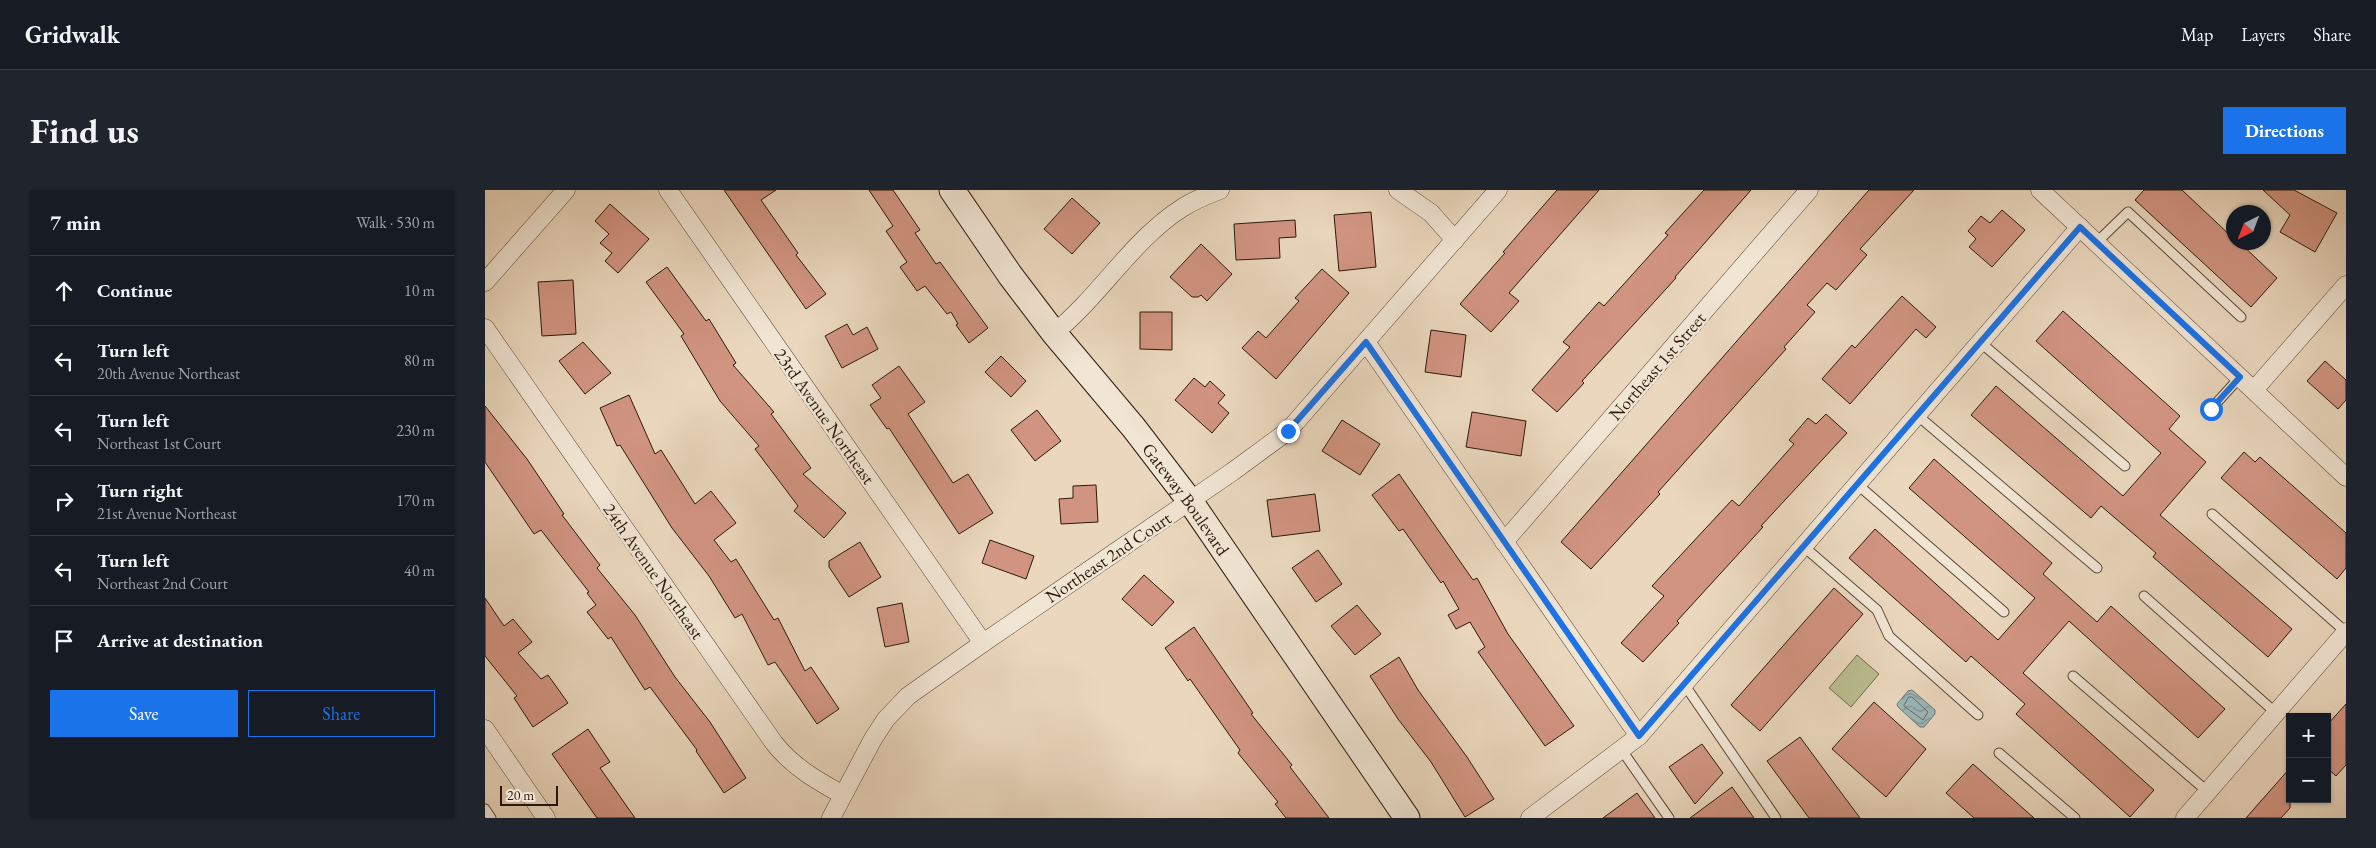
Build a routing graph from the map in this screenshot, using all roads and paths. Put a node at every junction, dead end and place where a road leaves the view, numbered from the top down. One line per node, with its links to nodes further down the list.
1 (566, 190): 12 (street)
2 (668, 190): 34 (street, 23rd Avenue Northeast)
3 (952, 190): 16 (main road, Gateway Boulevard)
4 (1220, 190): 16 (street)
5 (1398, 190): 10 (street)
6 (1498, 190): 10 (street, Northeast 2nd Court)
7 (1809, 190): 28 (street, Northeast 1st Street)
8 (2040, 190): 9 (street)
9 (2080, 227): 11 (street); 18 (street)
10 (1455, 240): 17 (street, Northeast 2nd Court)
11 (2097, 243): 14 (lane); 19 (street)
12 (485, 282)
13 (2346, 285): 20 (street)
14 (2241, 317)
15 (485, 328): 44 (street, 24th Avenue Northeast)
16 (1054, 333): 26 (main road, Gateway Boulevard)
17 (1366, 342): 26 (street, Northeast 2nd Court); 28 (street)
18 (1980, 342): 22 (street); 23 (lane)
19 (2240, 377): 20 (street); 21 (lane)
20 (2254, 390): 24 (street)
21 (2211, 409)
22 (1917, 415): 25 (street); 30 (lane)
23 (2125, 466)
24 (2346, 476)
25 (1857, 484): 29 (street); 32 (lane)
26 (1190, 501): 34 (street, Northeast 2nd Court); 49 (main road, Gateway Boulevard)
27 (2212, 514): 33 (lane)
28 (1504, 542): 40 (street)
29 (1803, 546): 36 (street); 38 (lane)
30 (2097, 568)
31 (2144, 596): 37 (lane)
32 (2004, 612)
33 (2346, 632): 37 (street)
34 (983, 643): 44 (street, Northeast 2nd Court)
35 (2073, 676): 43 (lane)
36 (1684, 684): 40 (street); 52 (lane)
37 (2277, 713): 43 (street)
38 (1978, 715)
39 (485, 729): 47 (street)
40 (1639, 736): 41 (street)
41 (1621, 749): 50 (street); 51 (lane)
42 (1999, 753): 53 (lane)
43 (2208, 792): 54 (street)
44 (843, 795): 48 (street, Northeast 2nd Court)
45 (485, 809): 46 (lane)
46 (491, 818)
47 (546, 818)
48 (831, 818)
49 (1407, 818)
50 (1529, 818)
51 (1669, 818)
52 (1776, 818)
53 (2075, 818)
54 (2185, 818)

